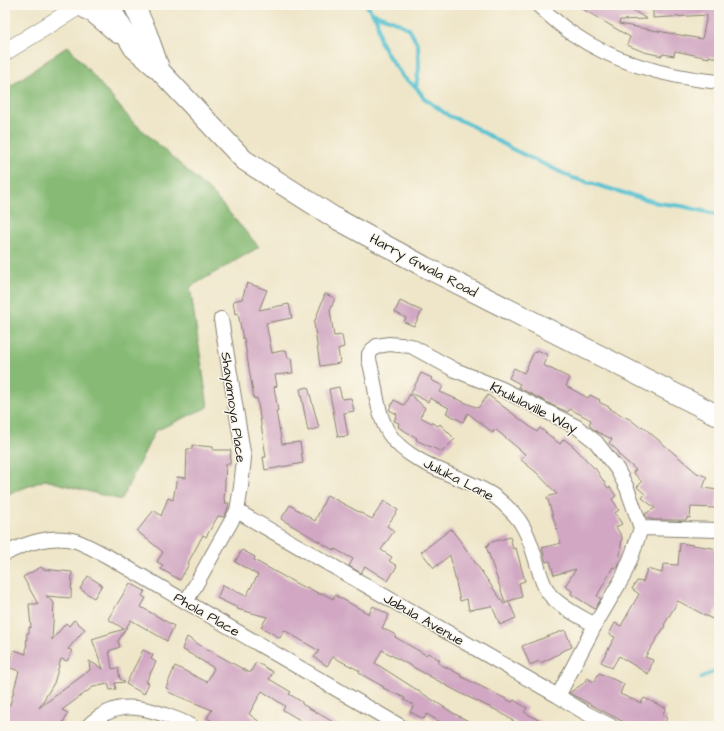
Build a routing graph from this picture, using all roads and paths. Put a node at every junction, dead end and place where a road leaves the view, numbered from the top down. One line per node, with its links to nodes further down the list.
1 (81, 5): 5 (main road); 6 (street)
2 (108, 5): 5 (main road, Harry Gwala Road)
3 (134, 5): 7 (main road, Harry Gwala Road)
4 (538, 5): 8 (street)
5 (134, 48): 7 (main road, Harry Gwala Road)
6 (5, 52)
7 (159, 70): 11 (main road, Harry Gwala Road)
8 (719, 82)
9 (221, 319): 12 (street, Shayamoya Place)
10 (369, 360): 13 (street, Khululaville Way); 17 (street, Juluka Lane)
11 (719, 416)
12 (237, 512): 16 (street, Shayamoya Place); 18 (street, Jabula Avenue)
13 (641, 528): 14 (street); 17 (street)
14 (719, 530)
15 (5, 554): 16 (street, Phola Place)
16 (186, 602): 21 (street, Phola Place)
17 (595, 625): 18 (street)
18 (558, 696): 22 (street, Jabula Avenue)
19 (88, 726): 20 (street)
20 (191, 726)
21 (400, 726)
22 (611, 726)

